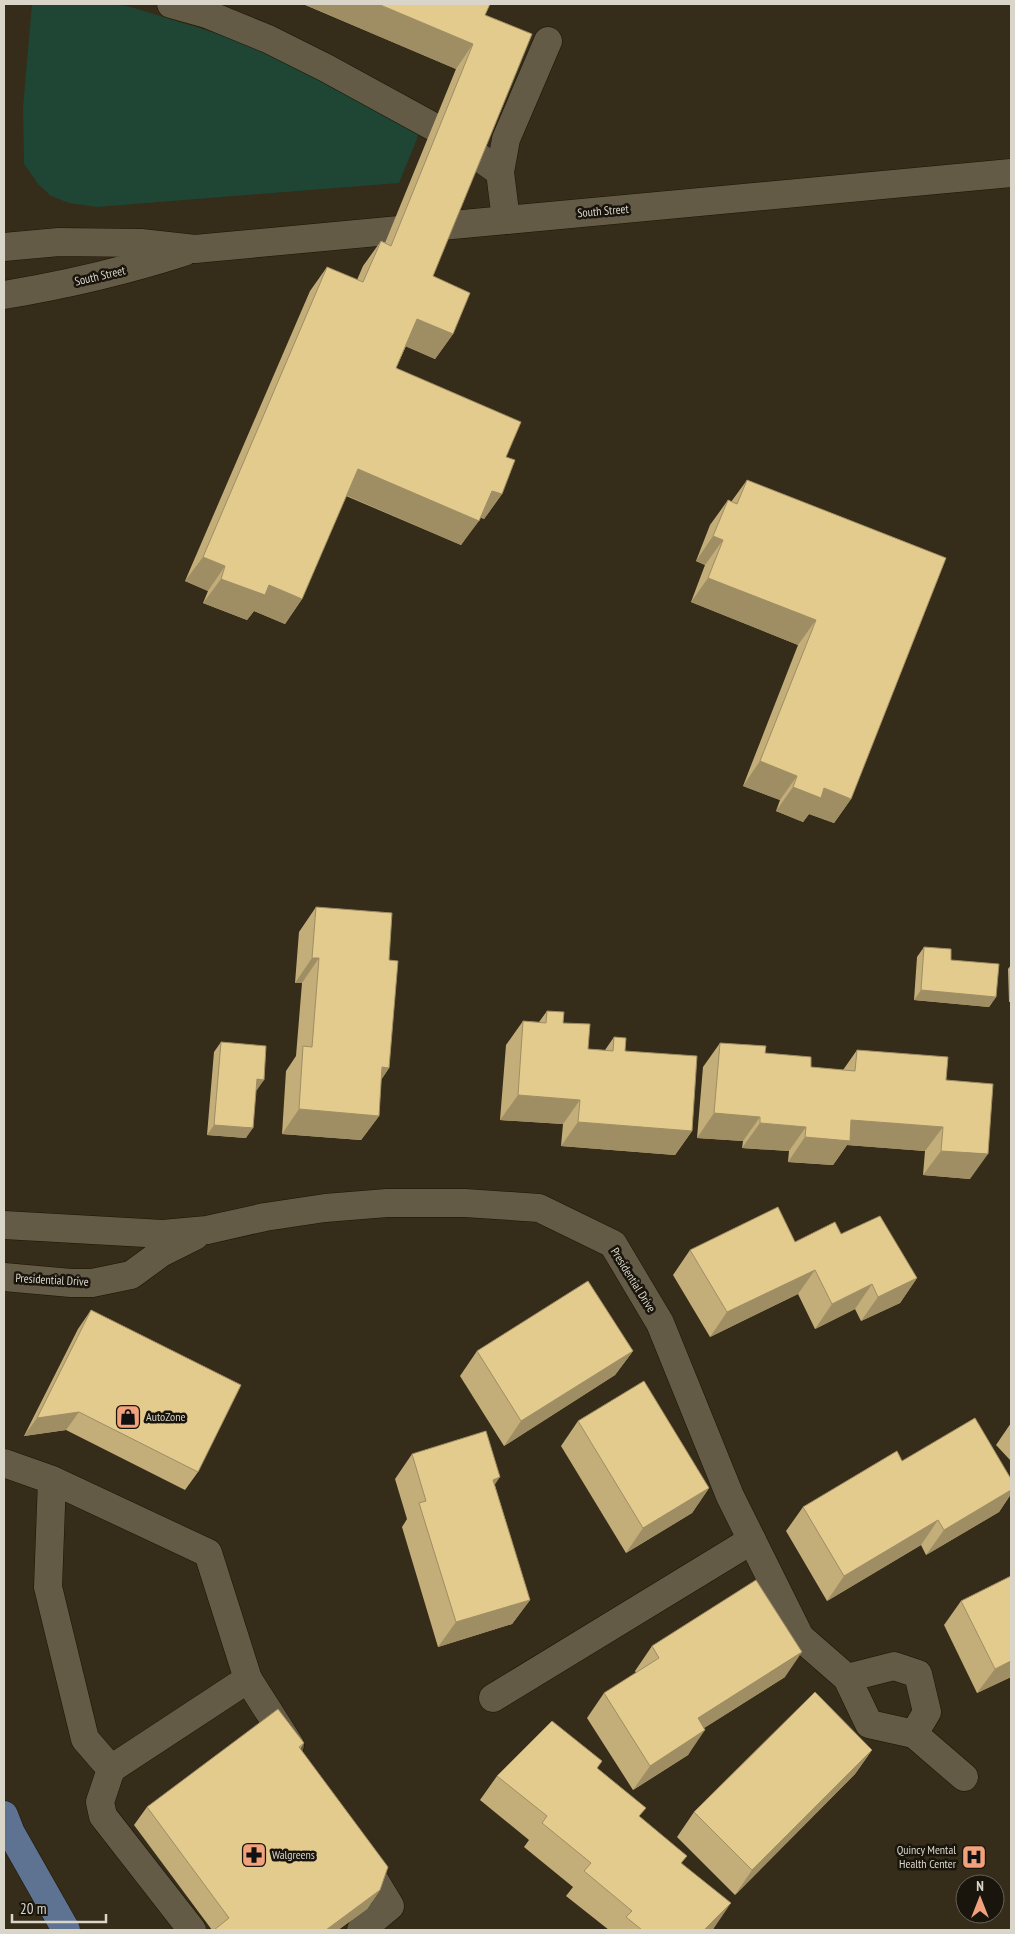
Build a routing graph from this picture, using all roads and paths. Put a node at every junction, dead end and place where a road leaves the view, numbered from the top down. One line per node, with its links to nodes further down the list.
1 (171, 4): 3 (street)
2 (548, 41): 3 (street)
3 (500, 172): 5 (street)
4 (1011, 173): 5 (street, South Street)
5 (506, 220): 7 (street, South Street)
6 (4, 247): 7 (street, South Street)
7 (195, 249): 8 (street, South Street)
8 (4, 295)
9 (4, 1225): 10 (street, Presidential Drive)
10 (207, 1230): 11 (street, Presidential Drive); 14 (street, Presidential Drive)
11 (4, 1277)
12 (4, 1463): 13 (street)
13 (52, 1480): 16 (street); 20 (street)
14 (752, 1540): 15 (street, Presidential Drive); 17 (street)
15 (847, 1678): 18 (street, Presidential Drive); 18 (street)
16 (248, 1679): 19 (street); 20 (street)
17 (492, 1698)
18 (914, 1734): 21 (street, Presidential Drive)
19 (301, 1763)
20 (112, 1769): 25 (street)
21 (964, 1777)
22 (4, 1815): 24 (main road)
23 (349, 1838): 26 (street)
24 (66, 1930)
25 (192, 1930)
26 (361, 1930)

